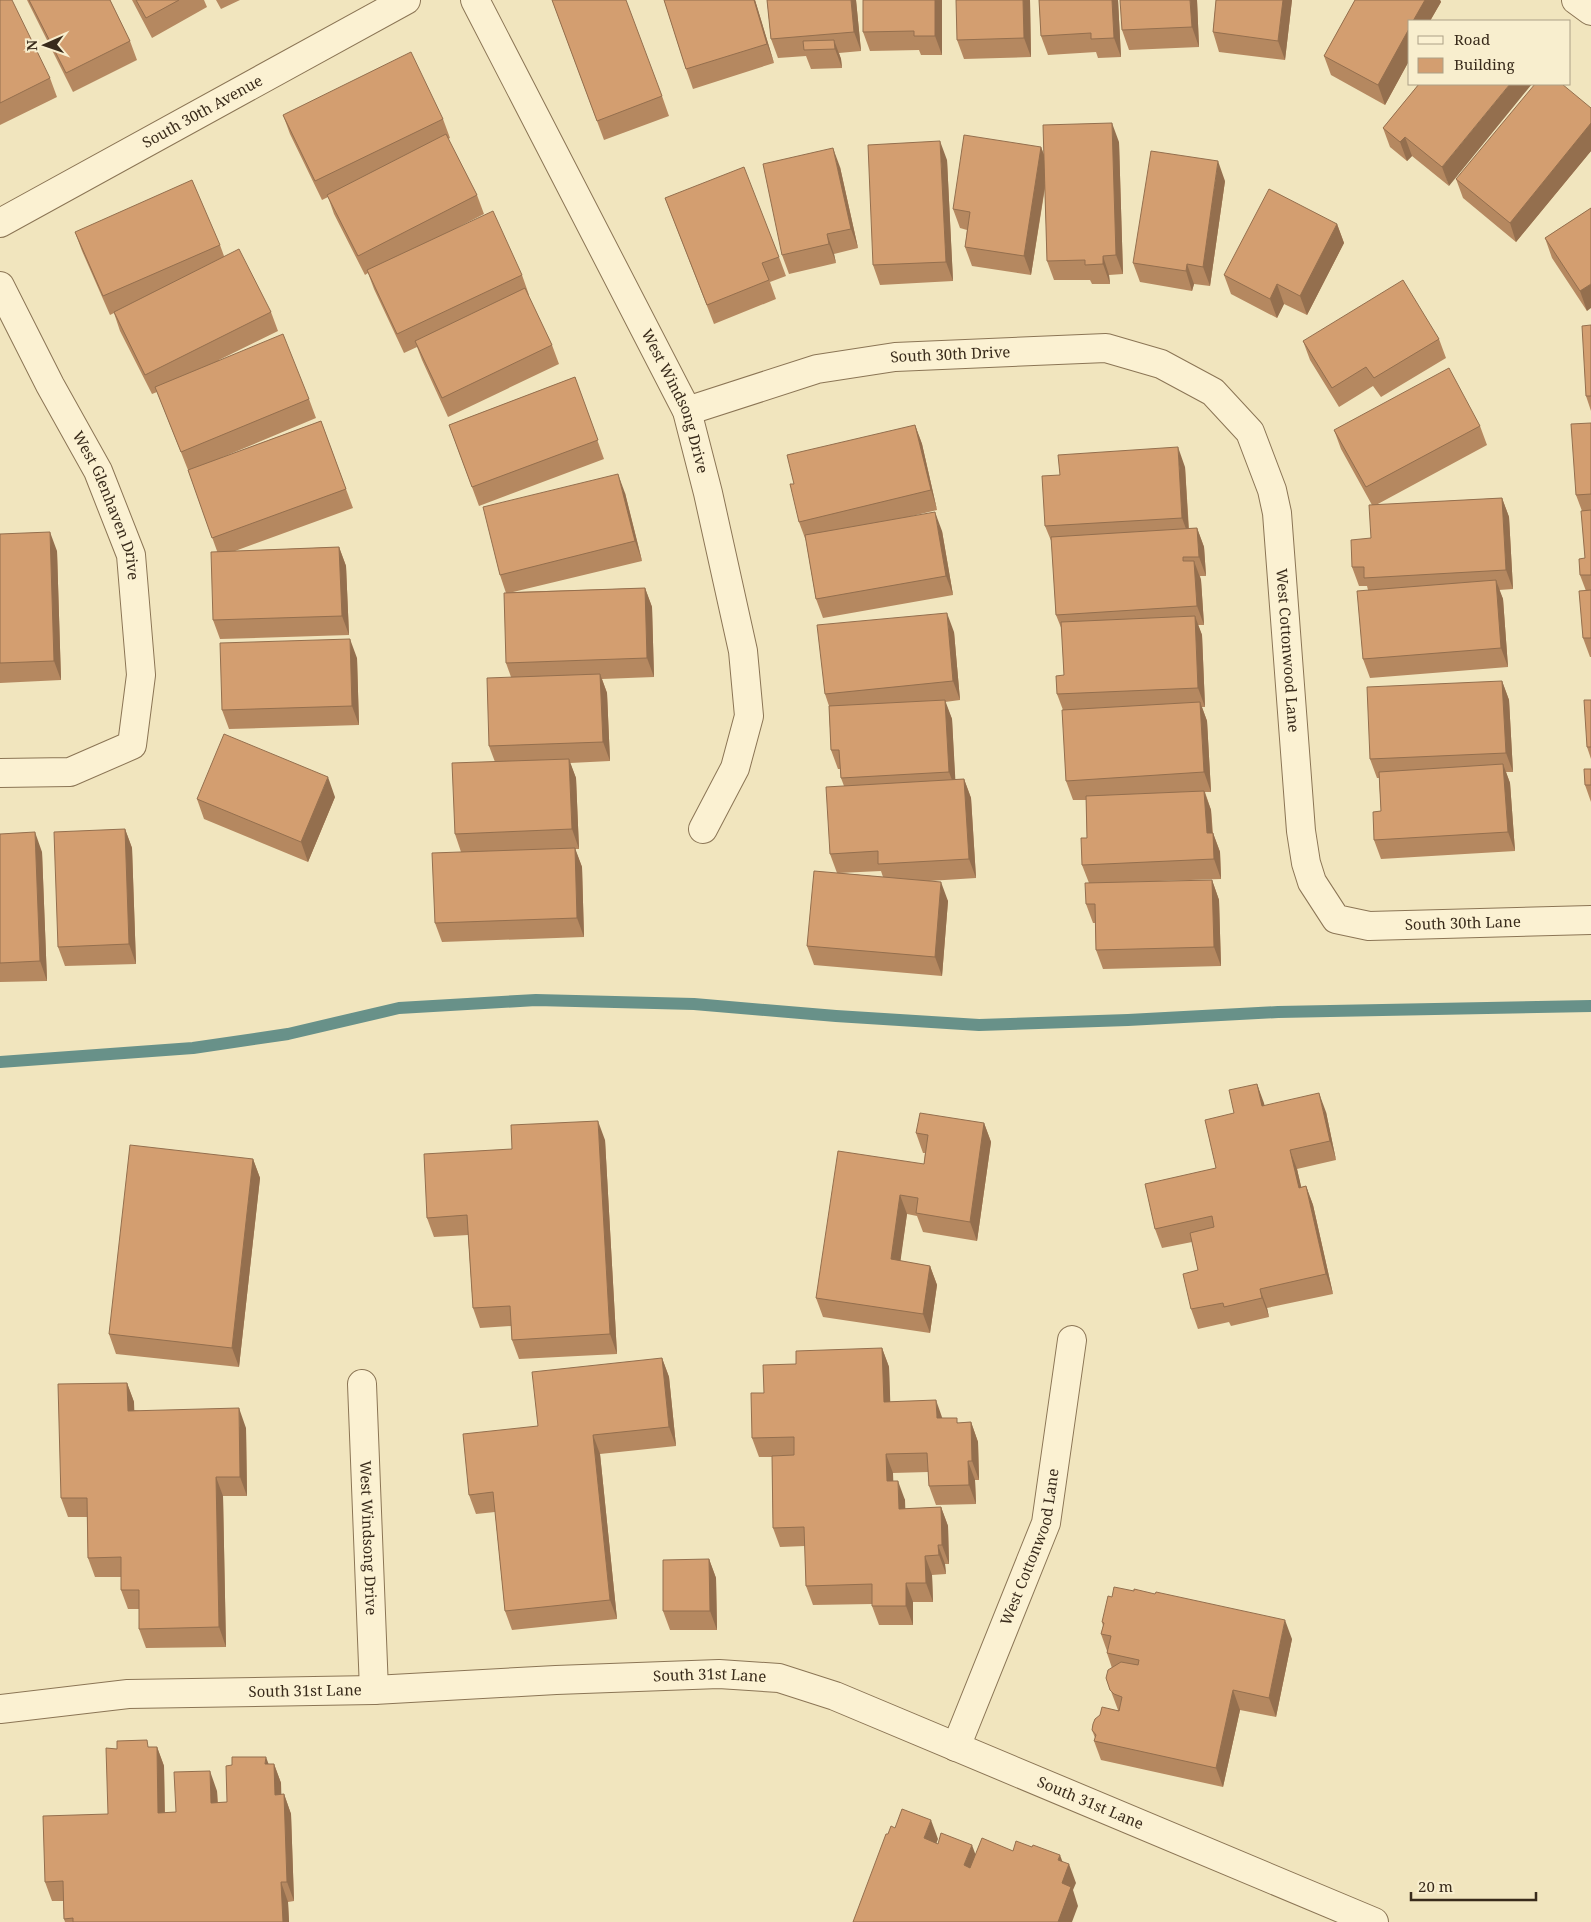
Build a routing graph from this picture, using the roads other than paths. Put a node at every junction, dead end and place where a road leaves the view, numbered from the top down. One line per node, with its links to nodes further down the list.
1 (406, 0): 5 (street, South 30th Avenue)
2 (475, 0): 8 (street, West Windsong Drive)
3 (1576, 0): 4 (street)
4 (1591, 11)
5 (0, 223)
6 (0, 286): 9 (street, West Glenhaven Drive)
7 (1213, 392): 8 (street, South 30th Drive); 11 (street, West Cottonwood Lane)
8 (687, 411): 10 (street, West Windsong Drive)
9 (0, 773)
10 (703, 828)
11 (1336, 919): 12 (street, South 30th Lane)
12 (1591, 920)
13 (1072, 1340): 17 (street, West Cottonwood Lane)
14 (362, 1384): 15 (street, West Windsong Drive)
15 (374, 1690): 16 (street, South 31st Lane); 17 (street, South 31st Lane)
16 (0, 1709)
17 (956, 1747): 18 (street, South 31st Lane)
18 (1374, 1922)

